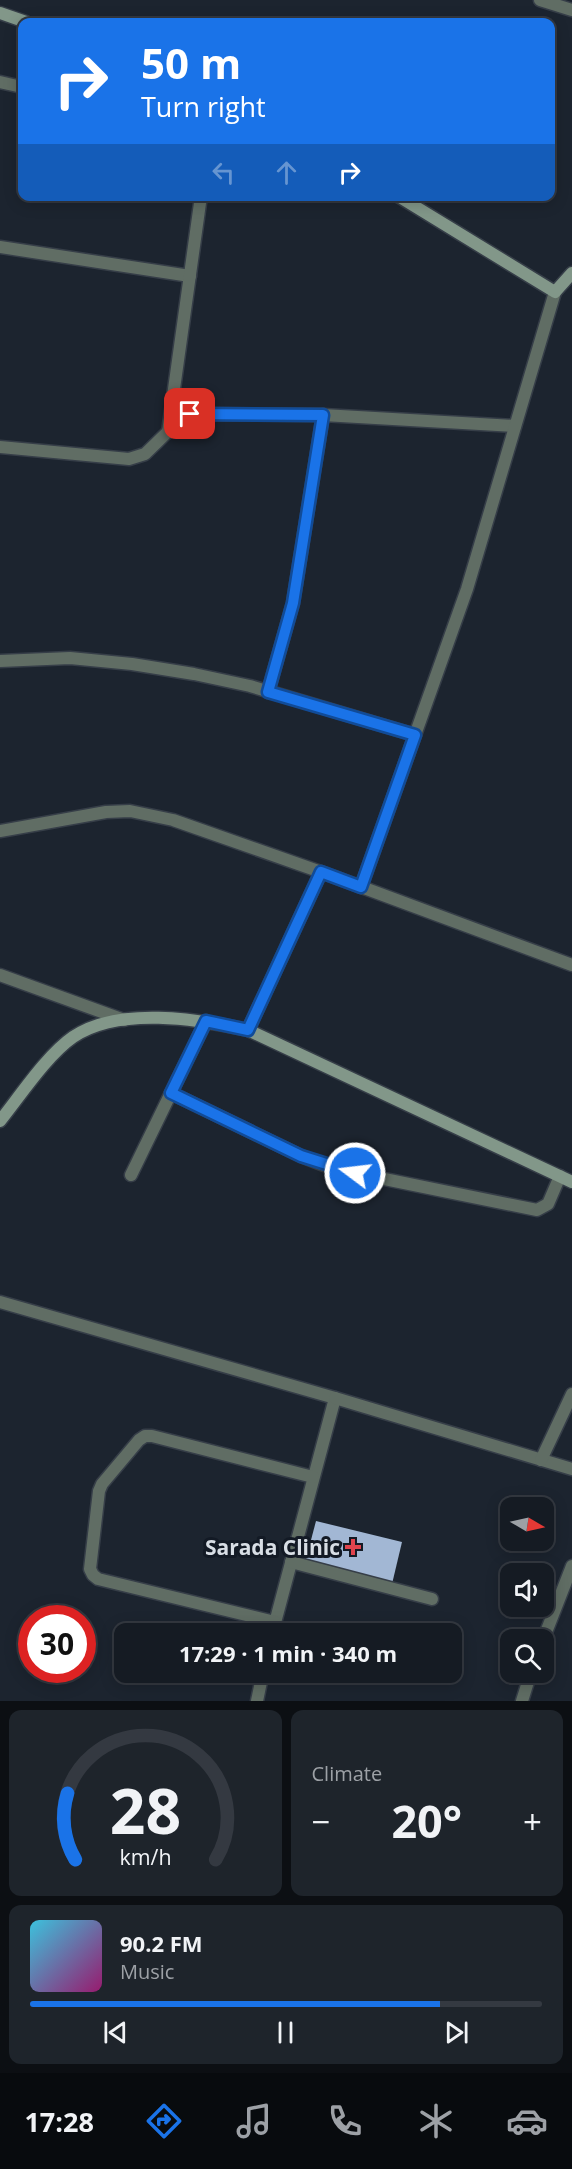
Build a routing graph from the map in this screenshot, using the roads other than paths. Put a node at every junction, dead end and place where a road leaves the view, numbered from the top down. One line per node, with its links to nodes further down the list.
1 (540, 0): 2 (street)
2 (572, 10)
3 (0, 13): 4 (street)
4 (18, 19)
5 (0, 82): 6 (street)
6 (18, 86)
7 (200, 201): 11 (street)
8 (406, 201): 12 (street)
9 (0, 247): 11 (street)
10 (572, 273): 12 (street)
11 (190, 276): 15 (street)
12 (555, 292): 14 (street)
13 (323, 415): 14 (street); 15 (street); 18 (street)
14 (515, 426): 19 (street)
15 (168, 432): 16 (street)
16 (0, 447)
17 (0, 661): 18 (street)
18 (268, 692): 19 (street)
19 (415, 735): 22 (street)
20 (0, 831): 21 (street)
21 (321, 872): 22 (street); 27 (street)
22 (361, 887): 23 (street)
23 (572, 965)
24 (0, 975): 25 (street)
25 (124, 1020): 26 (street); 29 (street)
26 (206, 1021): 27 (street); 28 (street)
27 (248, 1030): 31 (street)
28 (171, 1093): 30 (street); 31 (street)
29 (0, 1121)
30 (131, 1175)
31 (560, 1176): 32 (street)
32 (572, 1182)
33 (0, 1302): 35 (street)
34 (572, 1394): 36 (street)
35 (335, 1398): 36 (street); 38 (street)
36 (541, 1460): 37 (street)
37 (572, 1469)
38 (314, 1477): 39 (street); 42 (street)
39 (291, 1562): 41 (street); 43 (street)
40 (572, 1566): 44 (street)
41 (432, 1599)
42 (256, 1623)
43 (275, 1623)
44 (547, 1629)
45 (261, 1683): 47 (street)
46 (528, 1683): 48 (street)
47 (257, 1701)
48 (522, 1701)

